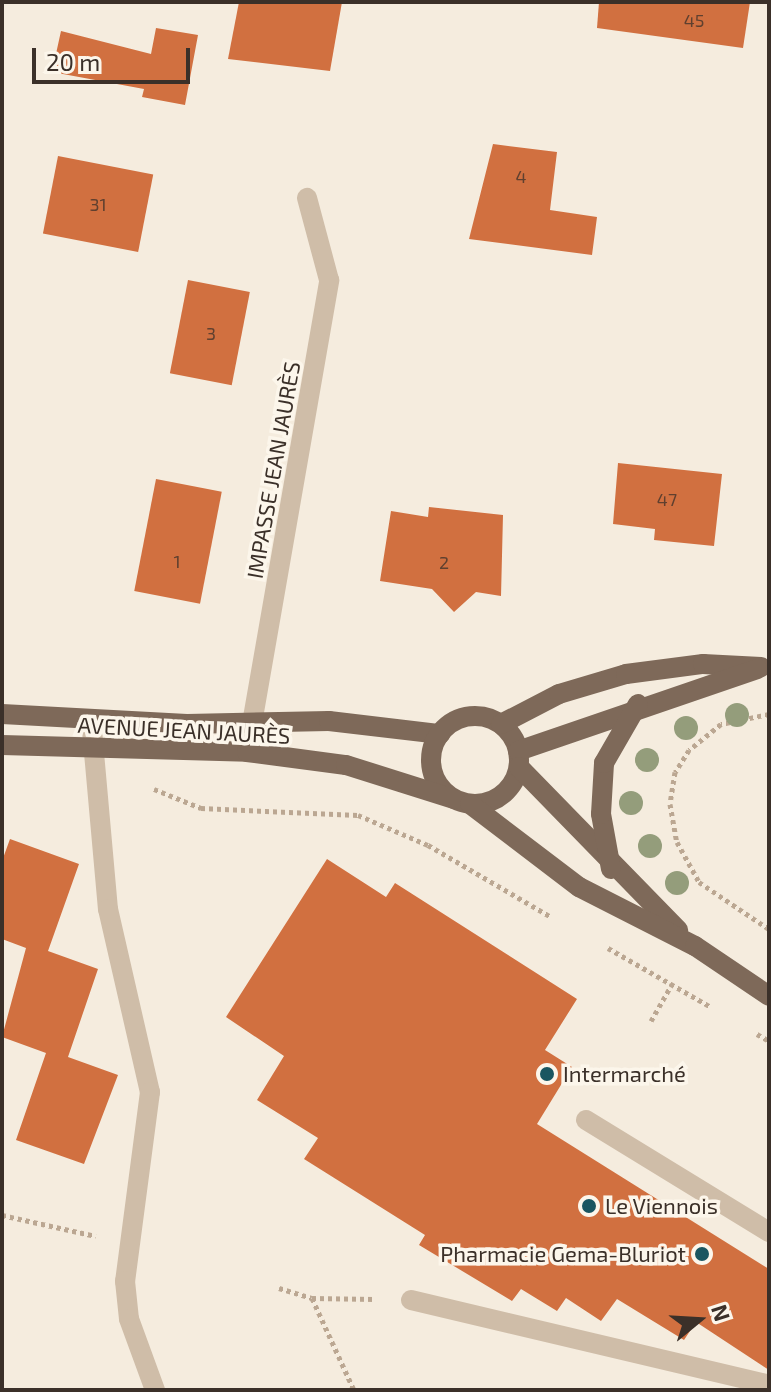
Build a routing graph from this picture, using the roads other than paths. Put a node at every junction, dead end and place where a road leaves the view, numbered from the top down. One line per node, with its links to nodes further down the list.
1 (307, 198): 6 (street, IMPASSE JEAN JAURÈS)
2 (765, 667): 3 (main road); 7 (main road)
3 (638, 704): 12 (main road); 14 (main road)
4 (2, 714): 5 (main road, AVENUE JEAN JAURÈS)
5 (91, 719): 6 (main road, AVENUE JEAN JAURÈS); 10 (street)
6 (254, 721): 8 (main road, AVENUE JEAN JAURÈS); 11 (street, IMPASSE JEAN JAURÈS)
7 (501, 724): 8 (main road); 12 (main road)
8 (440, 734): 13 (main road)
9 (2, 745): 10 (main road, AVENUE JEAN JAURÈS)
10 (93, 749): 11 (main road, AVENUE JEAN JAURÈS); 21 (street)
11 (247, 752): 13 (main road, AVENUE JEAN JAURÈS)
12 (519, 759): 13 (main road); 14 (main road)
13 (462, 801): 15 (main road)
14 (611, 869): 15 (main road)
15 (695, 946): 16 (main road)
16 (769, 996)
17 (586, 1120): 18 (street)
18 (769, 1232)
19 (411, 1300): 20 (street)
20 (765, 1386)
21 (155, 1390)

